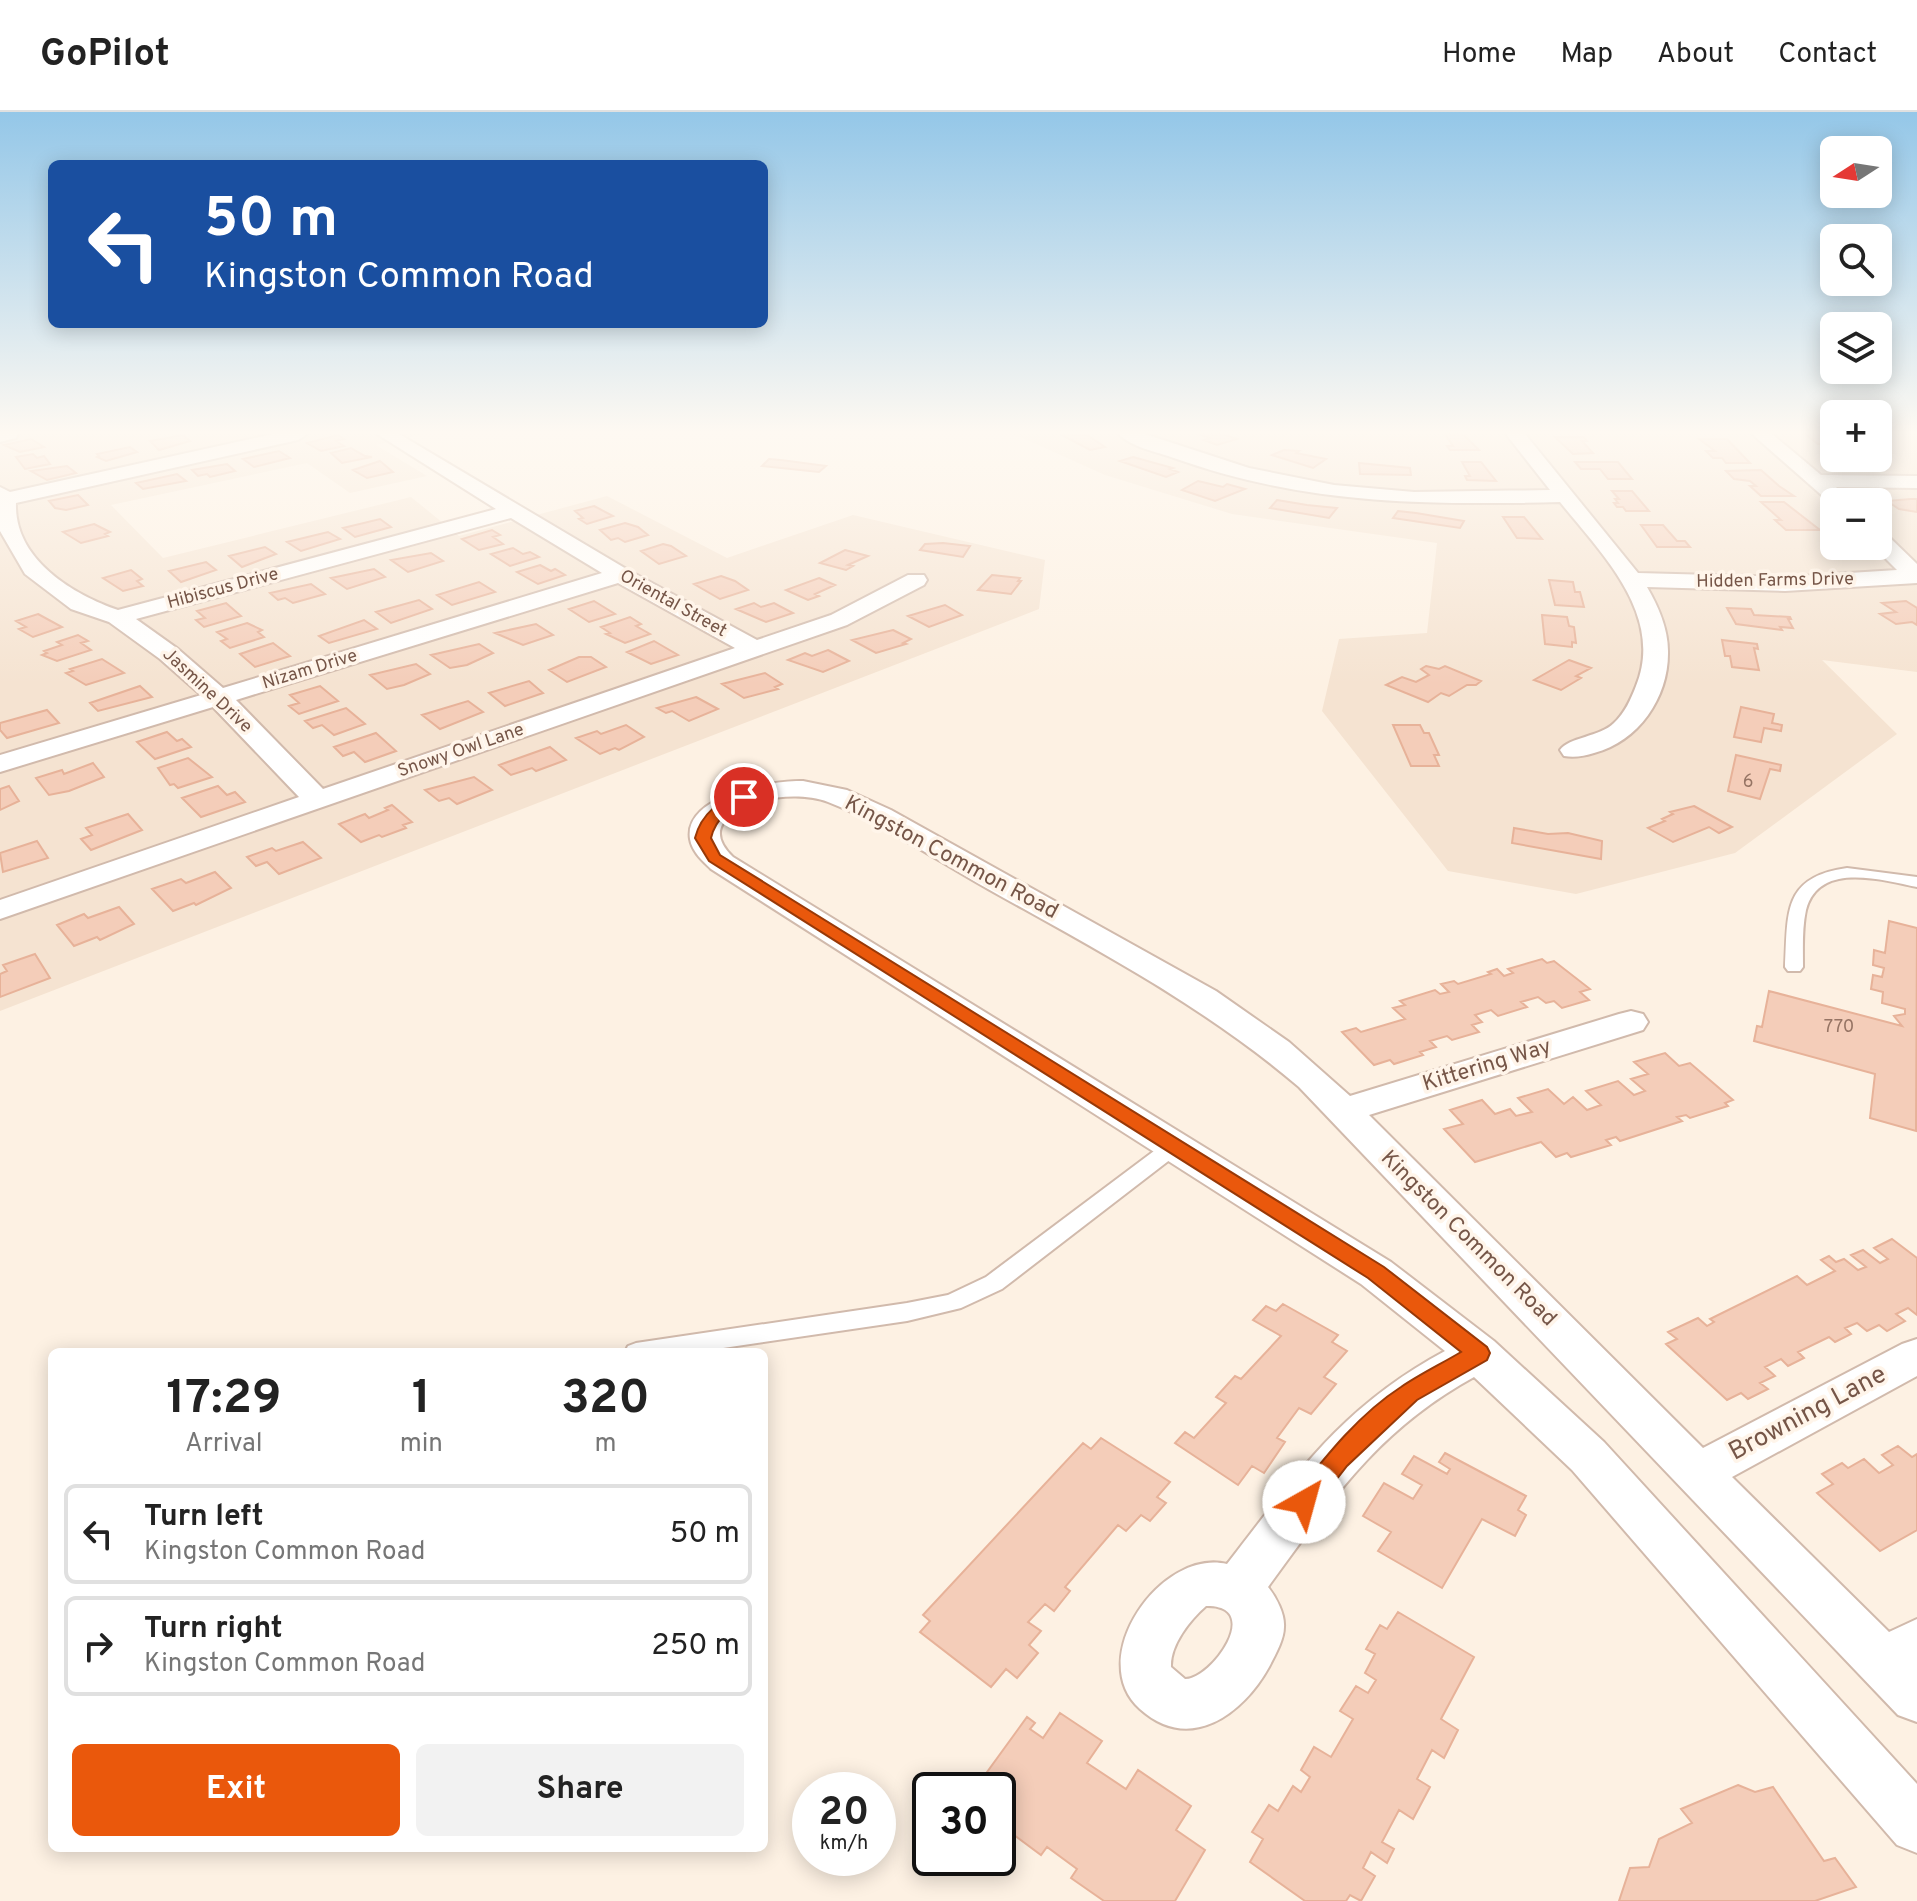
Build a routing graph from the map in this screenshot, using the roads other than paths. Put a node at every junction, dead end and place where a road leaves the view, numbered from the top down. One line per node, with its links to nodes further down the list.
1 (5, 517): 10 (street, Jasmine Drive)
2 (490, 517): 10 (street, Hibiscus Drive)
3 (525, 517): 6 (street, Oriental Street)
4 (1583, 517): 9 (street)
5 (1892, 553): 7 (street)
6 (620, 575): 11 (street, Oriental Street); 12 (street, Nizam Drive)
7 (1916, 576): 9 (street, Hidden Farms Drive)
8 (916, 580): 11 (street, Snowy Owl Lane)
9 (1634, 580): 13 (street)
10 (117, 617): 12 (street, Jasmine Drive)
11 (754, 648): 15 (street, Snowy Owl Lane)
12 (218, 698): 14 (street, Nizam Drive); 15 (street, Jasmine Drive)
13 (1574, 750)
14 (0, 764)
15 (318, 800): 17 (street, Snowy Owl Lane)
16 (1917, 882): 18 (lane)
17 (0, 910)
18 (1794, 967)
19 (1631, 1022): 20 (street, Kittering Way)
20 (1342, 1111): 21 (street, Kingston Common Road); 25 (street, Kingston Common Road)
21 (1173, 1147): 22 (lane); 23 (street, Kingston Common Road)
22 (663, 1348)
23 (1479, 1353): 26 (street); 28 (street, Kingston Common Road)
24 (1917, 1356): 25 (street, Browning Lane)
25 (1699, 1472): 27 (street, Kingston Common Road)
26 (1237, 1590)
27 (1906, 1668)
28 (1917, 1825)

